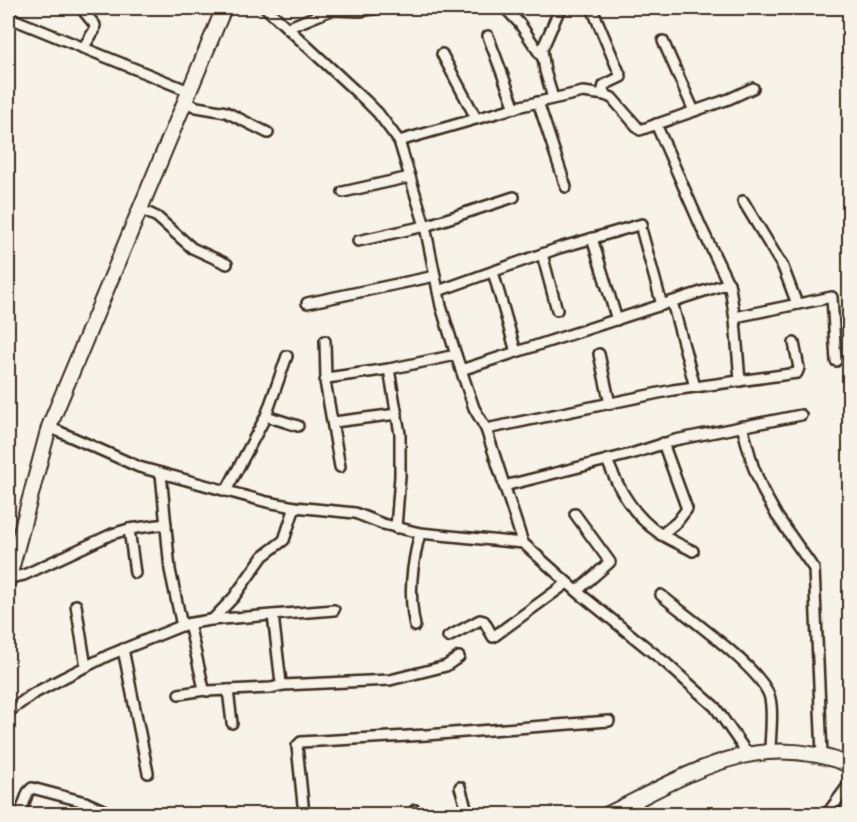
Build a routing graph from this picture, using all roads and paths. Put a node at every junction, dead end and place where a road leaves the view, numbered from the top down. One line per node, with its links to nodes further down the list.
1 (81, 8): 12 (street)
2 (224, 8): 17 (street)
3 (266, 8): 9 (street)
4 (379, 8): 9 (street)
5 (504, 8): 14 (street)
6 (563, 8): 14 (street)
7 (594, 13): 16 (street)
8 (8, 16): 12 (street)
9 (287, 28): 25 (street)
10 (488, 36): 20 (street)
11 (663, 41): 21 (street)
12 (83, 48): 17 (street)
13 (442, 54): 22 (street)
14 (542, 57): 18 (street)
15 (753, 88): 21 (street)
16 (605, 94): 18 (street); 23 (street)
17 (187, 96): 24 (street); 31 (street)
18 (554, 98): 19 (street)
19 (538, 102): 20 (street); 27 (street)
20 (516, 108): 22 (street)
21 (694, 111): 23 (street)
22 (476, 118): 25 (street)
23 (656, 124): 39 (street)
24 (268, 133)
25 (399, 141): 26 (street)
26 (410, 177): 28 (street); 32 (street)
27 (566, 187)
28 (343, 192)
29 (513, 198): 32 (street)
30 (743, 201): 43 (street)
31 (140, 209): 36 (street); 66 (street)
32 (425, 226): 34 (street); 38 (street)
33 (592, 238): 35 (street); 42 (street); 46 (street)
34 (358, 241)
35 (542, 254): 37 (street); 44 (street)
36 (227, 264)
37 (493, 272): 40 (street); 49 (street)
38 (435, 276): 40 (street); 41 (street)
39 (729, 283): 42 (street); 45 (street)
40 (438, 291): 51 (street)
41 (307, 303)
42 (667, 303): 46 (street); 58 (street)
43 (797, 304): 45 (street); 53 (street)
44 (557, 310)
45 (735, 316): 57 (street)
46 (617, 320): 49 (street)
47 (325, 341): 56 (street)
48 (794, 343): 57 (street)
49 (516, 352): 55 (street)
50 (599, 354): 59 (street)
51 (456, 355): 54 (street); 55 (street)
52 (287, 356): 62 (street)
53 (836, 361)
54 (389, 369): 56 (street); 60 (street)
55 (461, 370): 67 (street)
56 (326, 379): 63 (street)
57 (740, 381): 58 (street)
58 (695, 387): 59 (street)
59 (610, 404): 67 (street)
60 (397, 414): 63 (street); 77 (street)
61 (801, 415): 65 (street)
62 (266, 416): 64 (street); 73 (street)
63 (334, 422): 70 (street)
64 (297, 426)
65 (742, 426): 68 (street); 107 (street)
66 (49, 427): 71 (street); 84 (street)
67 (486, 429): 72 (street)
68 (663, 443): 69 (street); 80 (street)
69 (607, 460): 72 (street); 80 (street)
70 (340, 467)
71 (161, 473): 73 (street); 76 (street)
72 (504, 486): 81 (street)
73 (226, 491): 74 (street)
74 (295, 507): 77 (street); 91 (street)
75 (575, 514): 86 (street)
76 (166, 524): 78 (street); 92 (street)
77 (396, 528): 79 (street)
78 (129, 529): 83 (street); 84 (street)
79 (420, 533): 81 (street); 93 (street)
80 (661, 535): 82 (street)
81 (523, 543): 85 (street)
82 (693, 551)
83 (135, 573)
84 (8, 580)
85 (567, 583): 86 (street); 94 (street)
86 (577, 591): 106 (street)
87 (661, 595): 105 (street)
88 (76, 606): 97 (street)
89 (334, 610): 90 (street)
90 (273, 615): 91 (street); 98 (street)
91 (212, 620): 92 (street)
92 (186, 625): 95 (street); 99 (street)
93 (415, 626)
94 (448, 637)
95 (123, 649): 97 (street); 109 (street)
96 (459, 657): 98 (street)
97 (86, 667): 102 (street)
98 (283, 685): 100 (street)
99 (205, 690): 100 (street); 101 (street)
100 (228, 690): 104 (street)
101 (179, 694)
102 (8, 712)
103 (609, 721): 117 (street)
104 (232, 723)
105 (770, 751): 106 (street); 107 (street)
106 (747, 753): 112 (street)
107 (822, 755): 108 (street)
108 (849, 763)
109 (148, 773)
110 (849, 783): 121 (street)
111 (460, 787): 118 (street)
112 (635, 801): 119 (street); 120 (street)
113 (85, 802): 114 (street); 115 (street); 116 (street)
114 (20, 814)
115 (80, 814)
116 (112, 814)
117 (304, 814)
118 (468, 814)
119 (608, 814)
120 (643, 814)
121 (827, 814)

